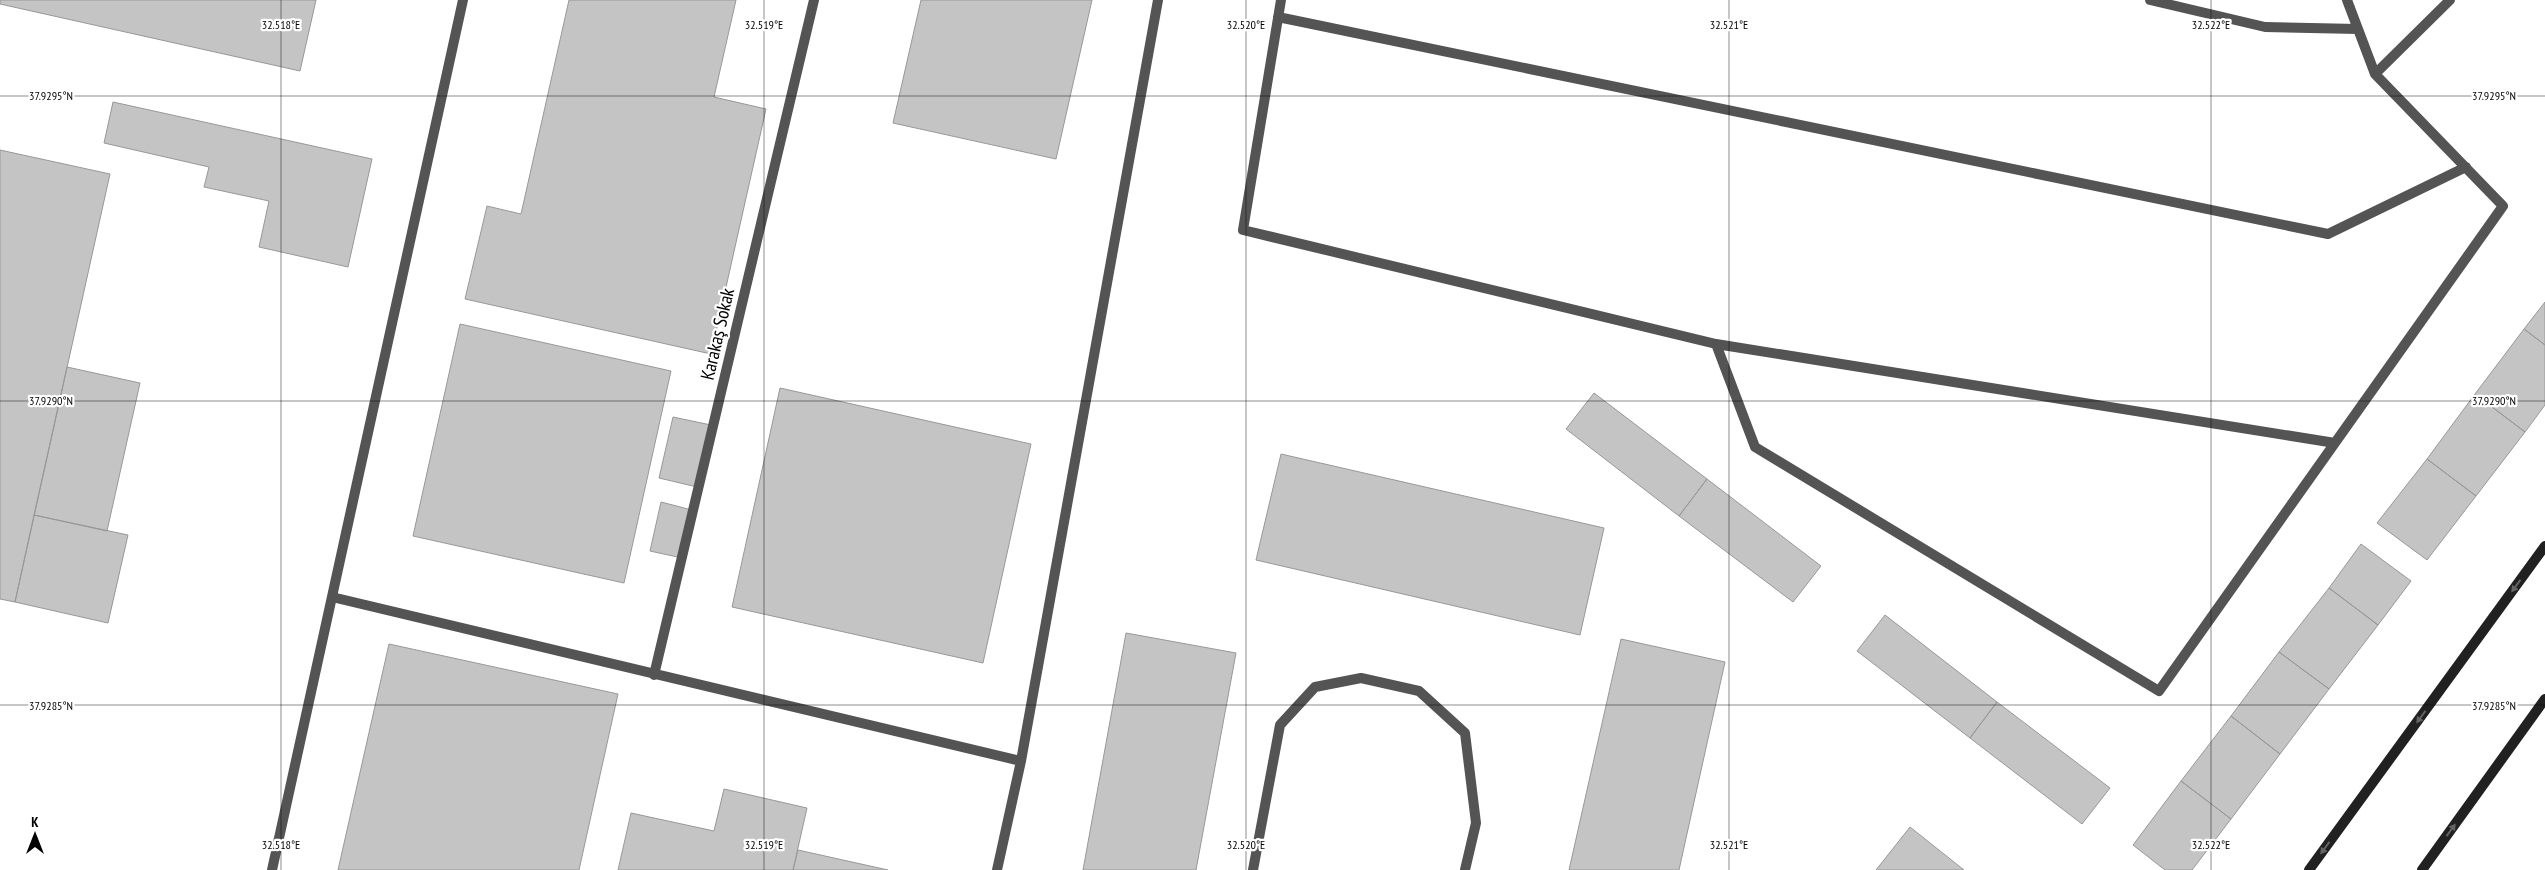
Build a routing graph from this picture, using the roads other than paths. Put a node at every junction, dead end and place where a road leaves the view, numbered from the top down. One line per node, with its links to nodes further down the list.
1 (463, 0): 15 (street)
2 (814, 0): 16 (street, Karakaş Sokak)
3 (1158, 0): 18 (street)
4 (1281, 0): 8 (street)
5 (2150, 0): 9 (street)
6 (2346, 0): 9 (street)
7 (2450, 0): 10 (street)
8 (1278, 17): 11 (street); 12 (street)
9 (2358, 29): 10 (street)
10 (2375, 74): 11 (street)
11 (2466, 167): 13 (street)
12 (1716, 344): 13 (street); 13 (street)
13 (2335, 443)
14 (2545, 546): 23 (street, one-way to 23)
15 (332, 597): 16 (street); 19 (street)
16 (654, 675): 18 (street)
17 (2545, 699): 24 (street, one-way to 17)
18 (1021, 761): 20 (street)
19 (272, 870)
20 (997, 870)
21 (1253, 870): 22 (street)
22 (1465, 870)
23 (2309, 870)
24 (2422, 870)

